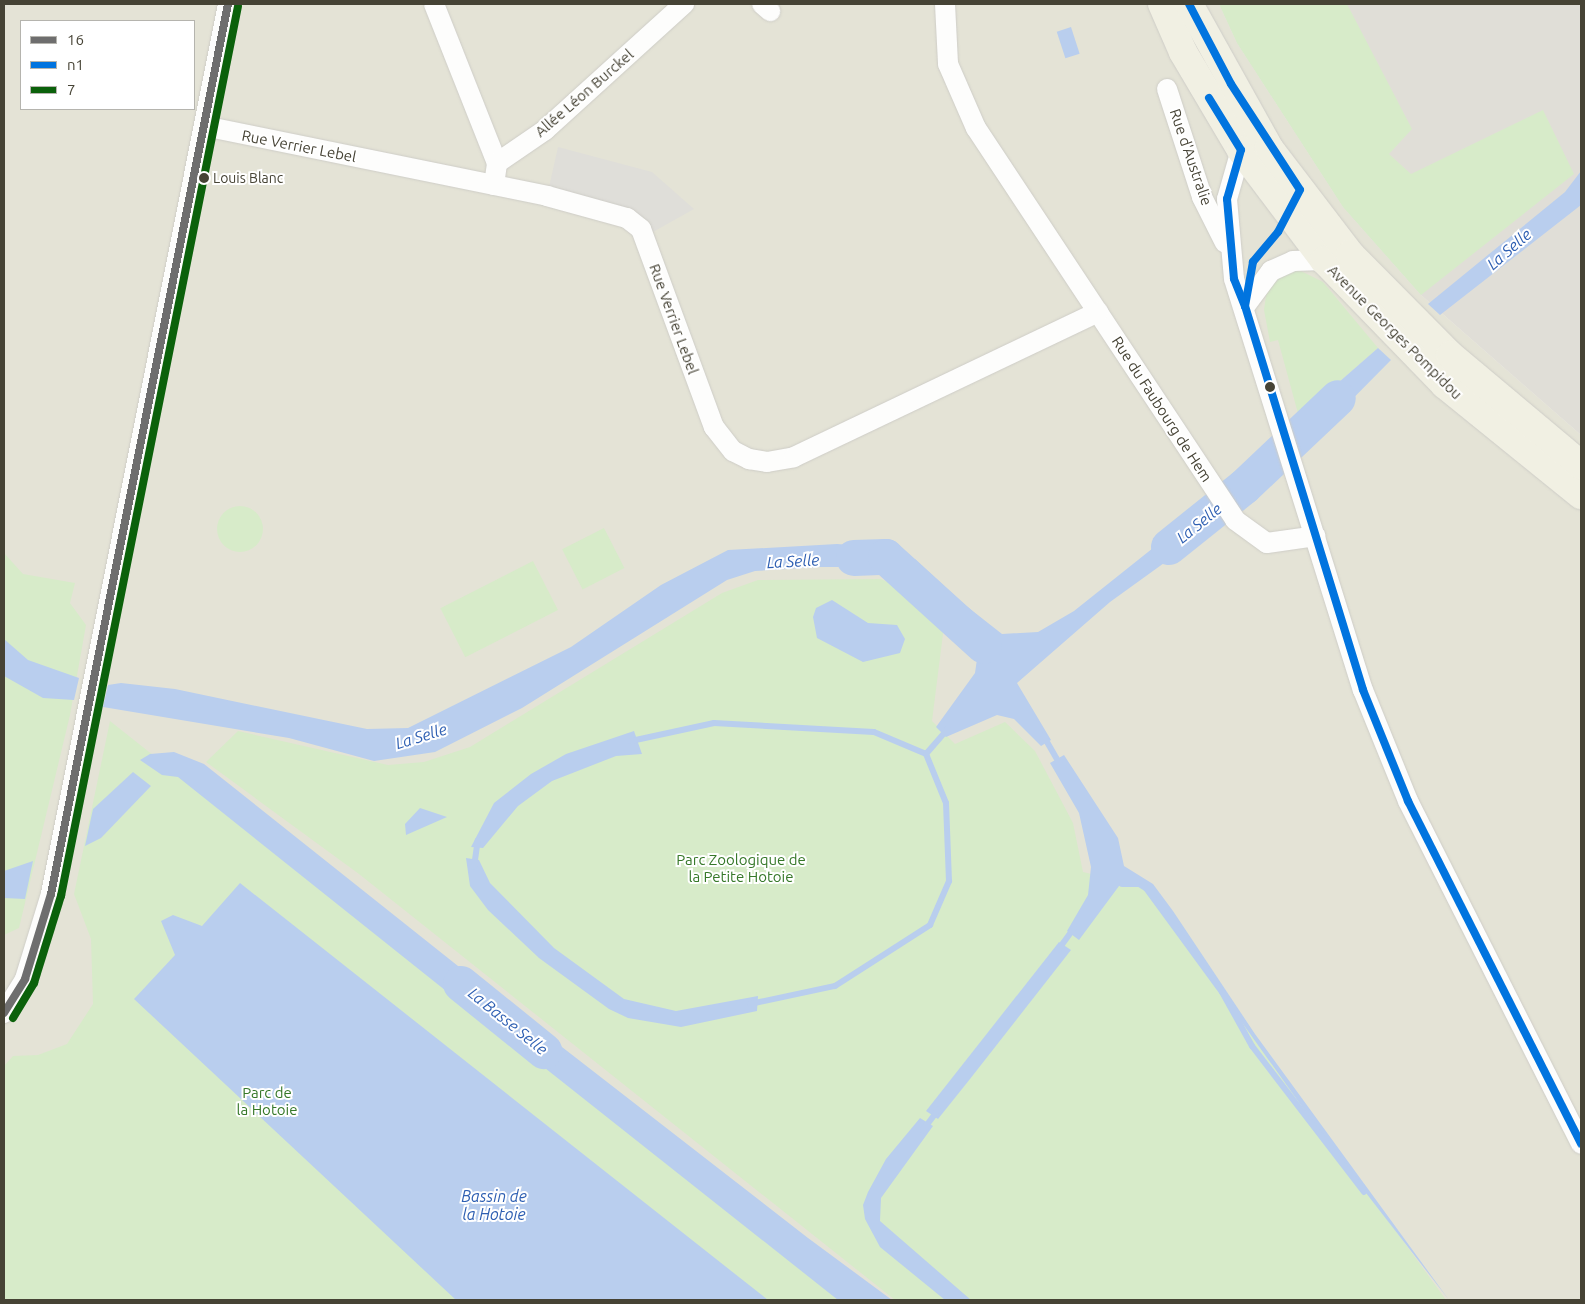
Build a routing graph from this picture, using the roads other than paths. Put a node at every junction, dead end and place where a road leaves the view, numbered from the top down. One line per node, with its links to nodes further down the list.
1 (228, 4): 8 (street)
2 (434, 4): 10 (street)
3 (684, 4): 10 (street, Allée Léon Burckel)
4 (945, 4): 15 (street, Rue du Faubourg de Hem)
5 (1162, 4): 9 (main road)
6 (1189, 4): 16 (main road, Avenue Georges Pompidou)
7 (1167, 89): 12 (street, Rue d'Australie)
8 (204, 126): 11 (street, Rue Verrier Lebel); 19 (street)
9 (1241, 150): 12 (street, Rue d'Australie); 13 (main road, Avenue Georges Pompidou)
10 (497, 163): 11 (street)
11 (494, 185): 15 (street, Rue Verrier Lebel)
12 (1229, 252): 14 (street, Rue d'Australie)
13 (1324, 260): 14 (street); 17 (main road, Avenue Georges Pompidou)
14 (1245, 306): 18 (street, Rue d'Australie)
15 (1098, 312): 18 (street, Rue du Faubourg de Hem)
16 (1581, 465)
17 (1581, 495)
18 (1316, 536): 20 (street)
19 (4, 1013)
20 (1581, 1144)

